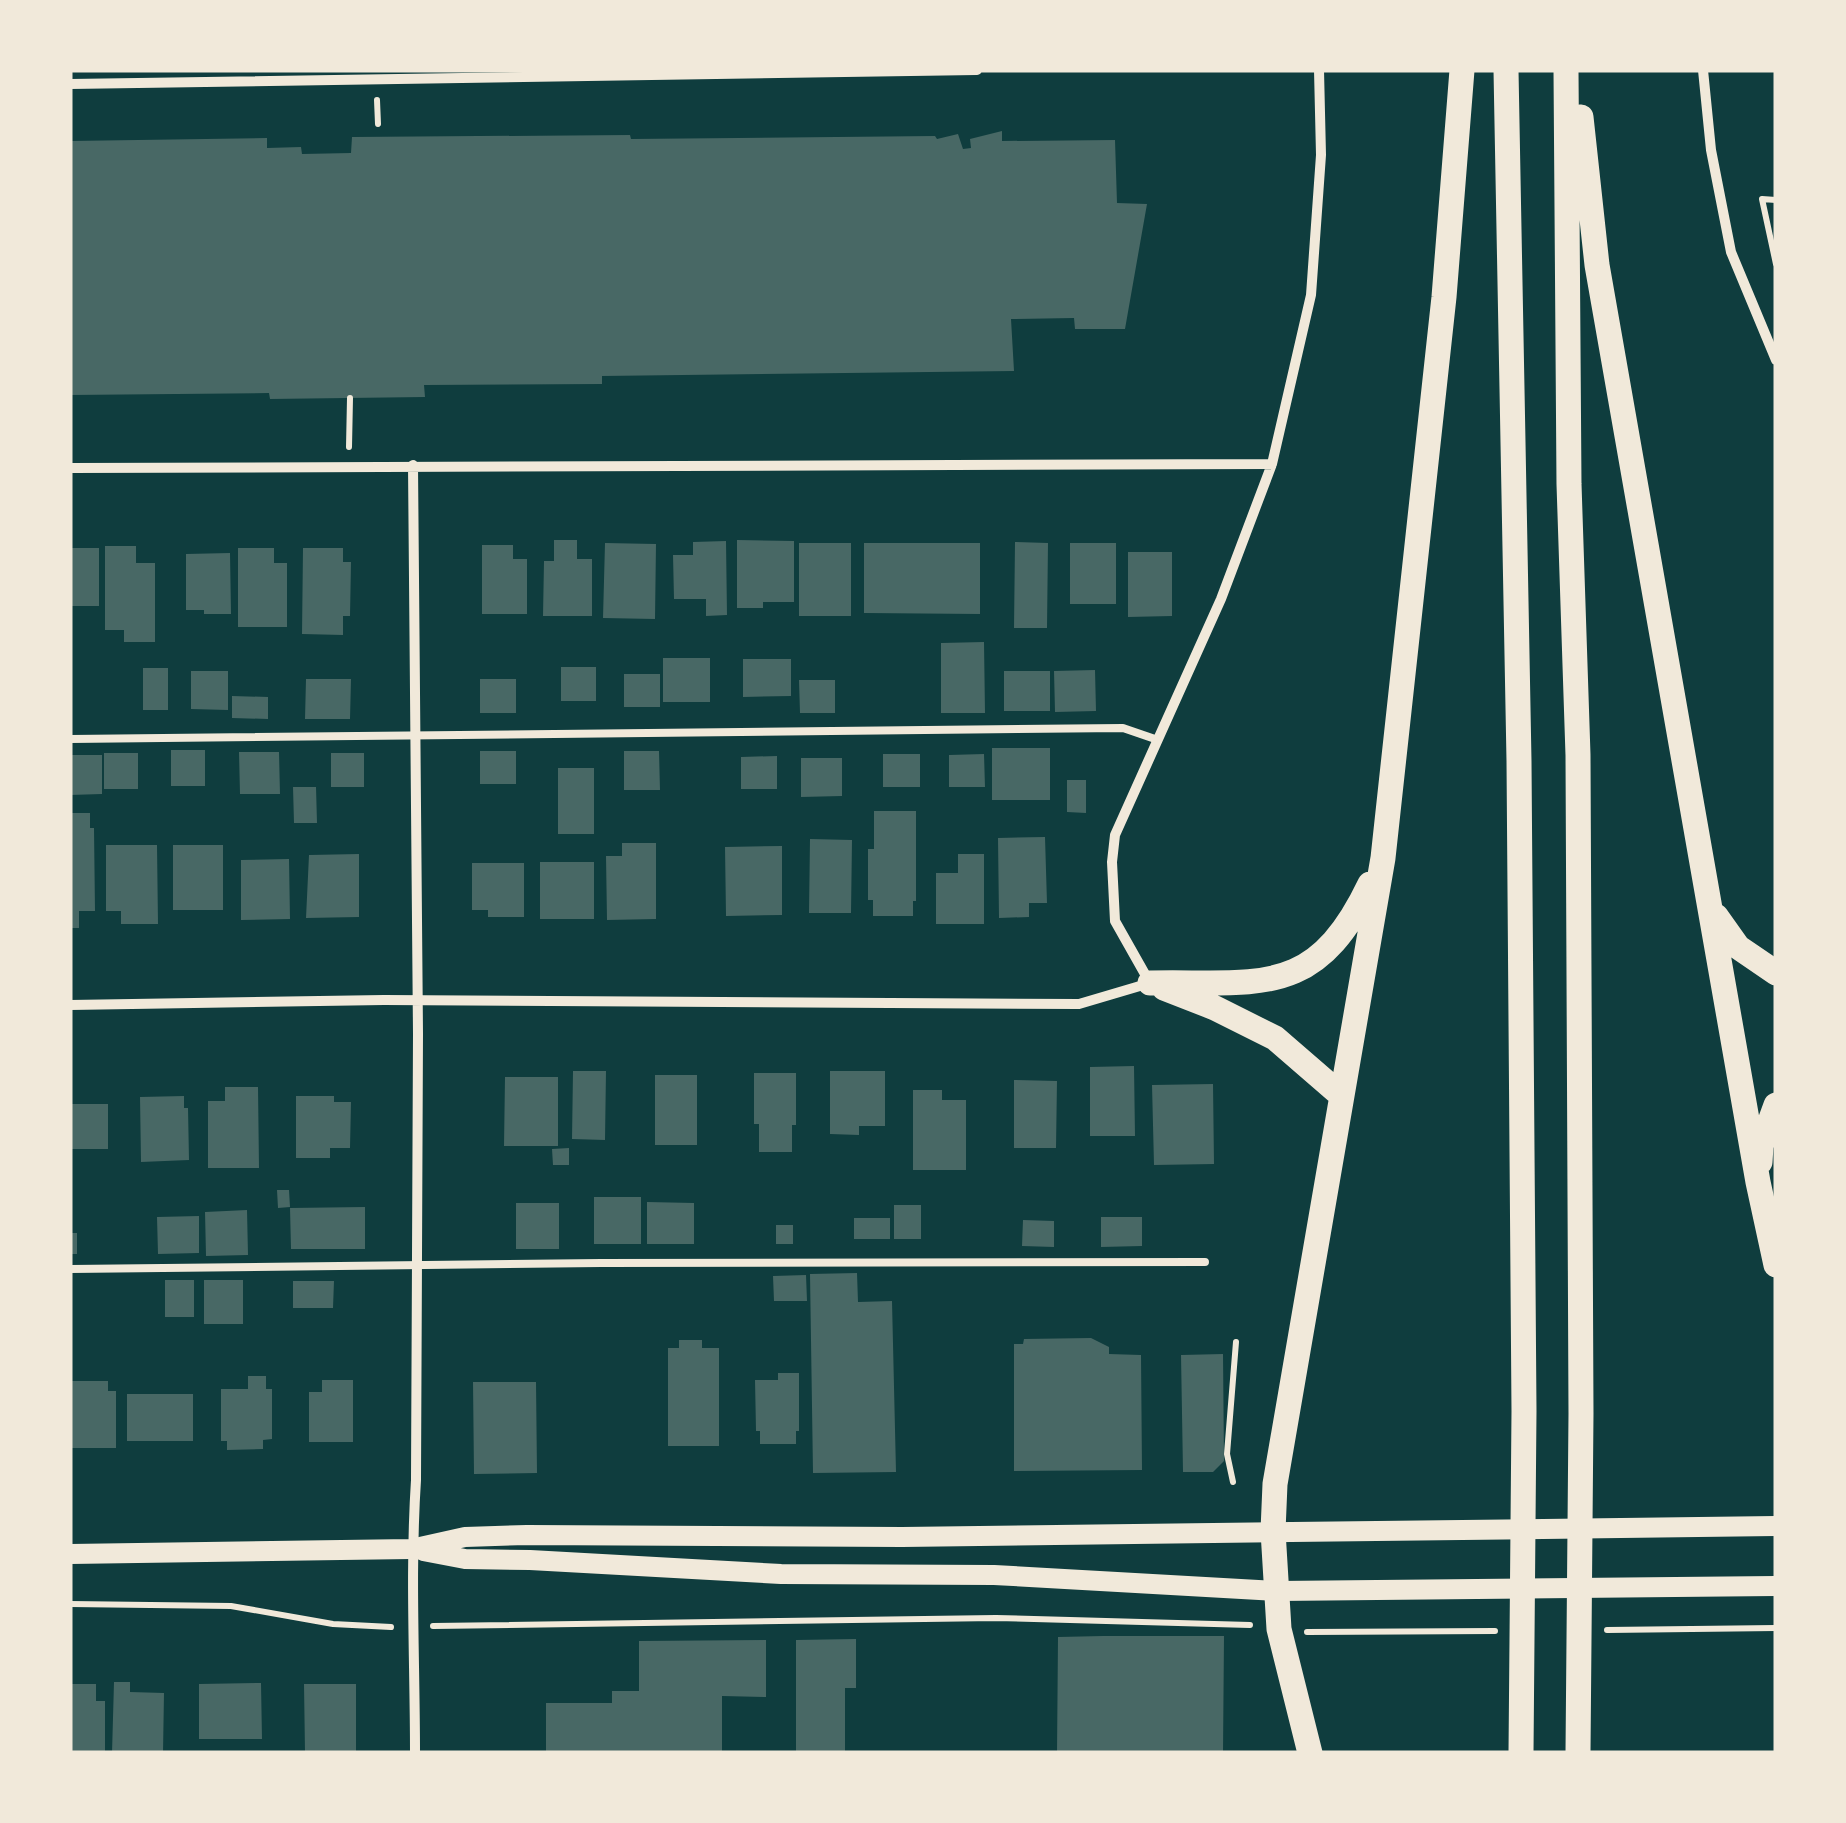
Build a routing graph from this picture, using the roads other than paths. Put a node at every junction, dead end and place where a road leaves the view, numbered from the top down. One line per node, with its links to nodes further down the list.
1 (977, 70): 8 (street)
2 (1319, 70): 10 (street)
3 (1462, 70): 16 (main road)
4 (1506, 70): 37 (main road)
5 (1566, 70): 38 (main road)
6 (1576, 70): 17 (main road)
7 (1703, 70): 9 (street)
8 (70, 84)
9 (1776, 360)
10 (1272, 464): 11 (street); 15 (street)
11 (413, 465): 12 (street); 13 (street)
12 (70, 468)
13 (416, 735): 14 (lane); 15 (lane); 20 (street)
14 (70, 739)
15 (1158, 740): 19 (street)
16 (1382, 858): 19 (main road); 22 (main road)
17 (1710, 904): 18 (main road); 24 (main road)
18 (1776, 973)
19 (1150, 983): 20 (street); 22 (main road)
20 (417, 1001): 21 (street); 27 (street)
21 (70, 1005)
22 (1342, 1096): 30 (main road)
23 (1776, 1106): 24 (main road)
24 (1758, 1182): 26 (main road)
25 (1205, 1262): 27 (lane)
26 (1776, 1266)
27 (417, 1268): 28 (lane); 31 (street)
28 (70, 1270)
29 (1776, 1526): 30 (main road)
30 (1274, 1531): 31 (main road); 34 (main road)
31 (411, 1549): 32 (main road); 34 (main road); 35 (street)
32 (70, 1554)
33 (1776, 1586): 34 (main road)
34 (1278, 1590): 36 (main road)
35 (414, 1753)
36 (1310, 1753)
37 (1521, 1753)
38 (1578, 1753)

